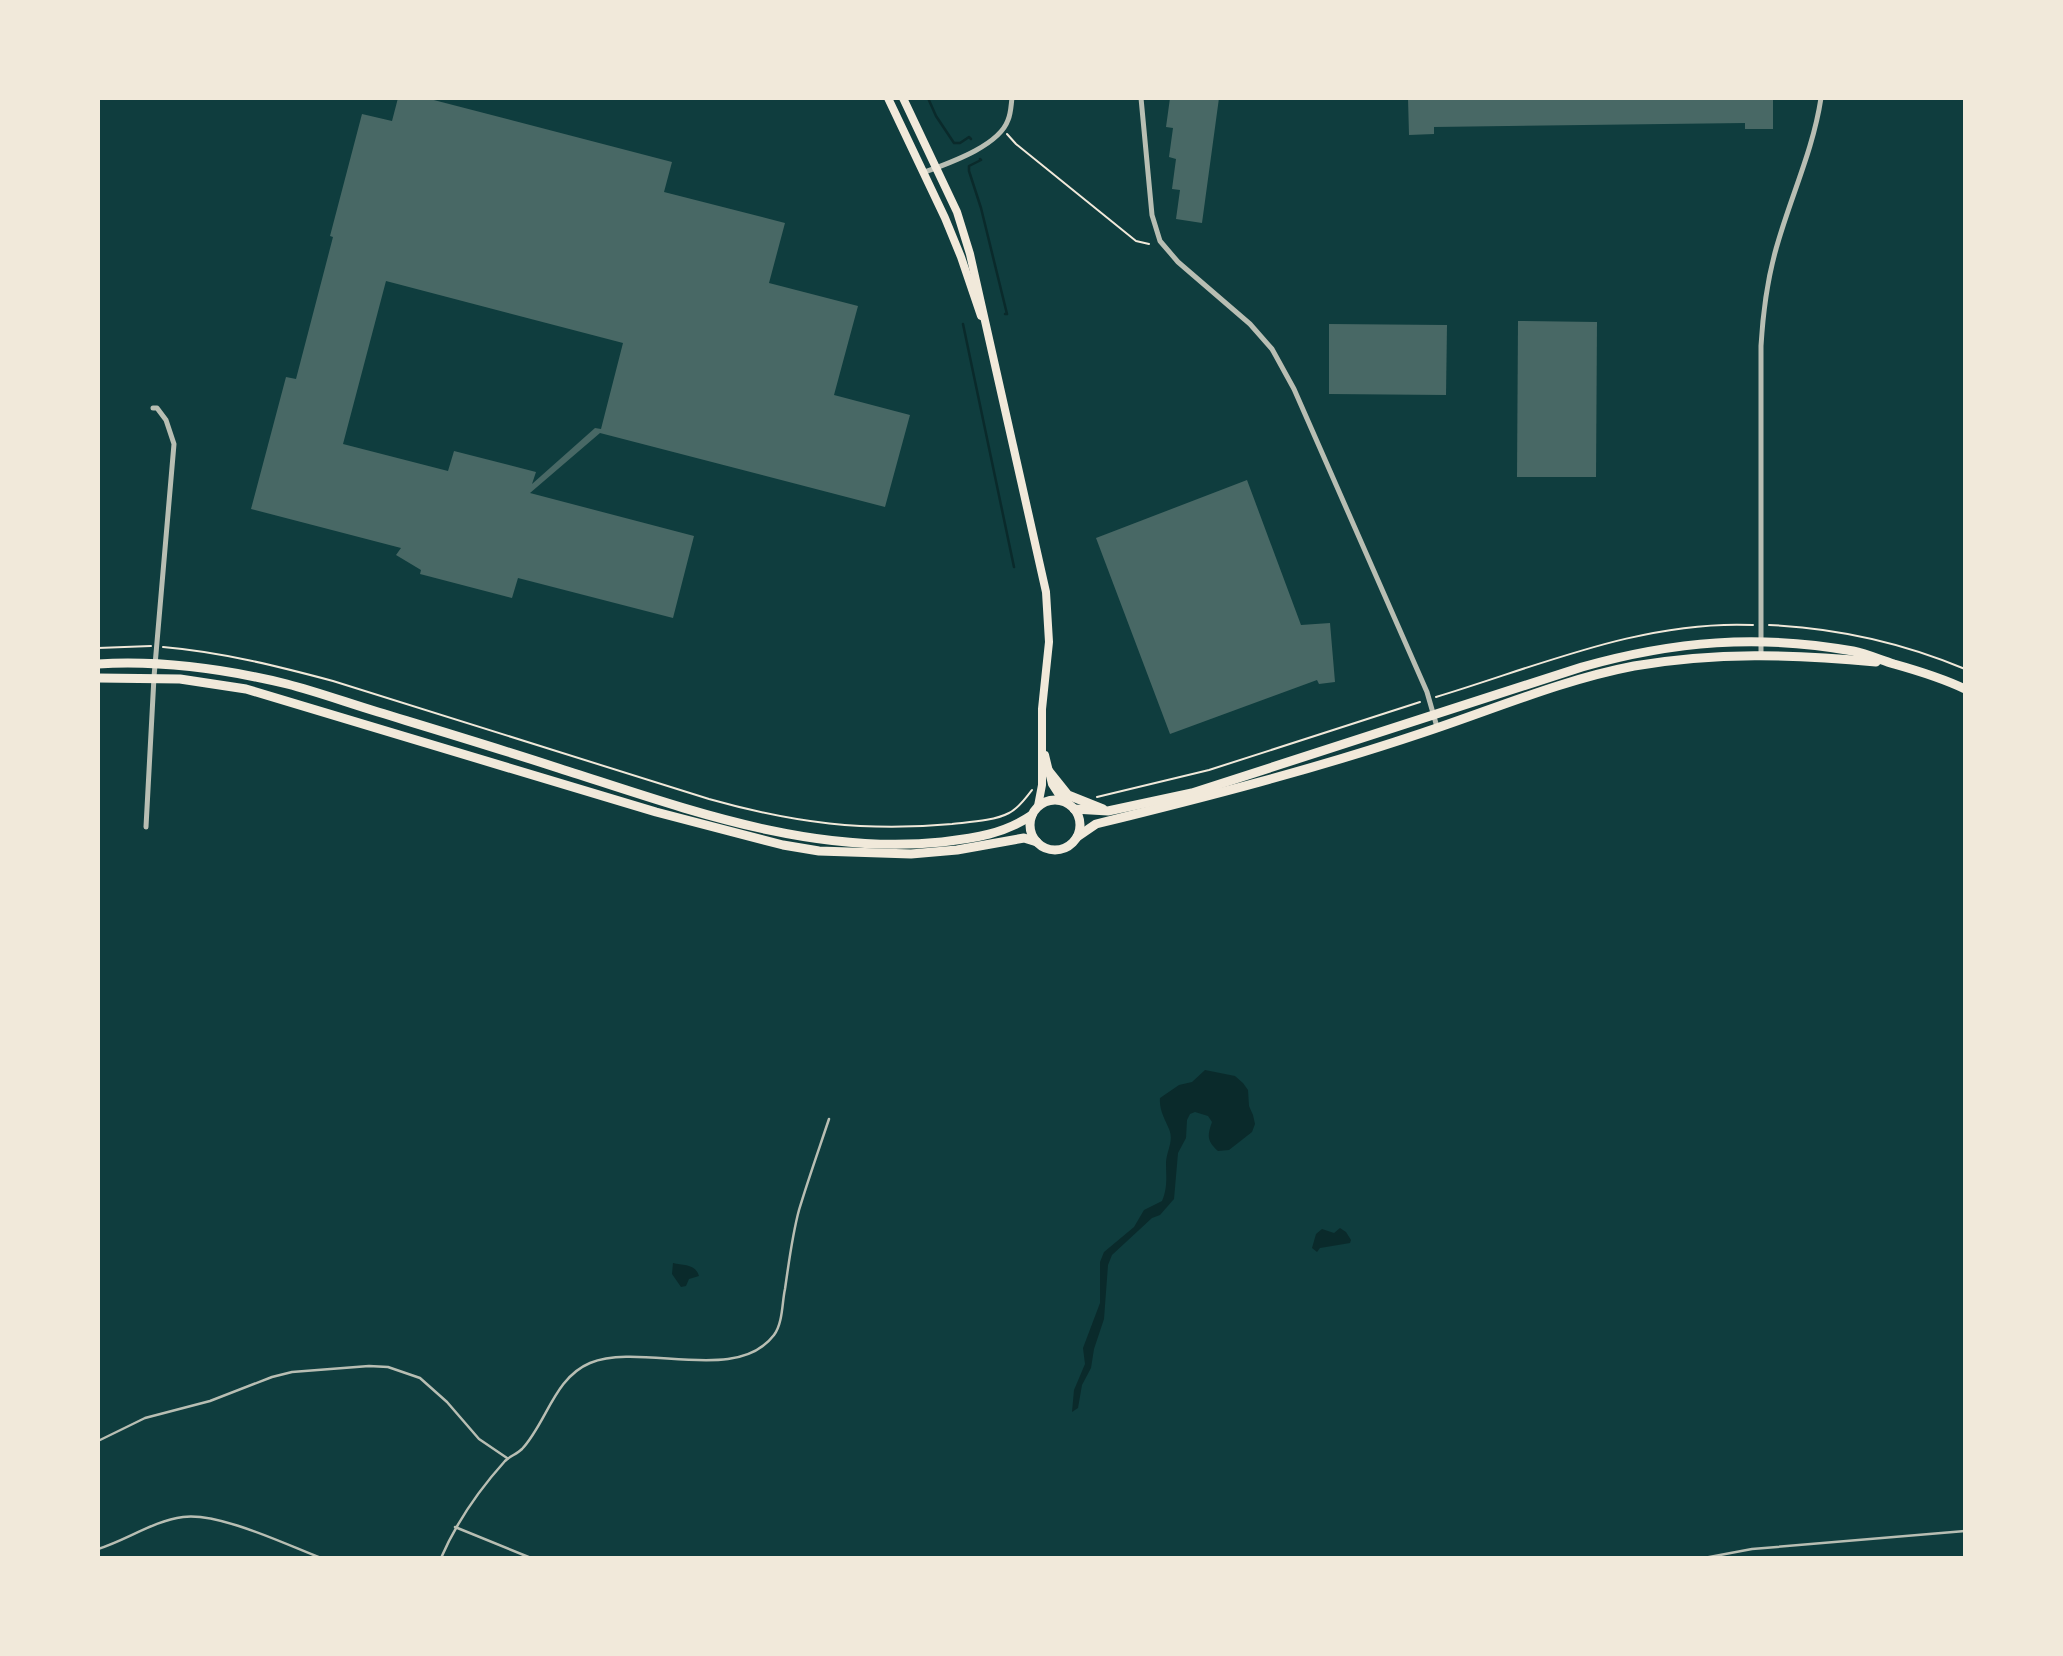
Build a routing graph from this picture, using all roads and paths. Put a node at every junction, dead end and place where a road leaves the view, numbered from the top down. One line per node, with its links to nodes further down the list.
1 (888, 98): 8 (main road)
2 (903, 98): 7 (main road)
3 (1012, 98): 6 (street)
4 (1141, 98): 27 (street)
5 (1821, 98): 14 (street)
6 (1003, 130): 7 (street); 9 (path)
7 (937, 167): 8 (street); 10 (main road)
8 (925, 172): 10 (main road)
9 (1149, 244)
10 (986, 332): 29 (main road)
11 (153, 408): 15 (street)
12 (1746, 625): 25 (path)
13 (1779, 626): 21 (path)
14 (1761, 641): 17 (street); 20 (main road); 27 (main road)
15 (157, 646): 16 (path); 18 (street); 31 (path)
16 (98, 648)
17 (1761, 654): 20 (main road); 28 (main road)
18 (155, 663): 19 (main road); 22 (street); 37 (main road)
19 (98, 664)
20 (1895, 664): 24 (main road)
21 (1965, 669)
22 (154, 677): 23 (main road); 38 (street); 40 (main road)
23 (98, 678)
24 (1965, 689)
25 (1446, 694)
26 (1413, 705): 32 (path)
27 (1434, 715): 28 (street); 36 (main road)
28 (1438, 728): 39 (main road)
29 (1041, 734): 30 (main road); 34 (main road)
30 (1048, 770): 33 (main road); 36 (main road)
31 (1034, 788)
32 (1091, 797)
33 (1063, 801): 34 (main road); 35 (main road)
34 (1038, 806): 37 (main road)
35 (1074, 809): 36 (main road); 39 (main road)
36 (1108, 811)
37 (1032, 815): 40 (main road)
38 (146, 827)
39 (1077, 837): 40 (main road)
40 (1037, 842)
41 (829, 1119): 43 (lane)
42 (98, 1441): 43 (lane)
43 (507, 1458): 44 (lane)
44 (454, 1527): 48 (lane); 49 (lane)
45 (1965, 1531): 50 (lane)
46 (98, 1549): 47 (lane)
47 (321, 1558)
48 (441, 1558)
49 (531, 1558)
50 (1704, 1558)

